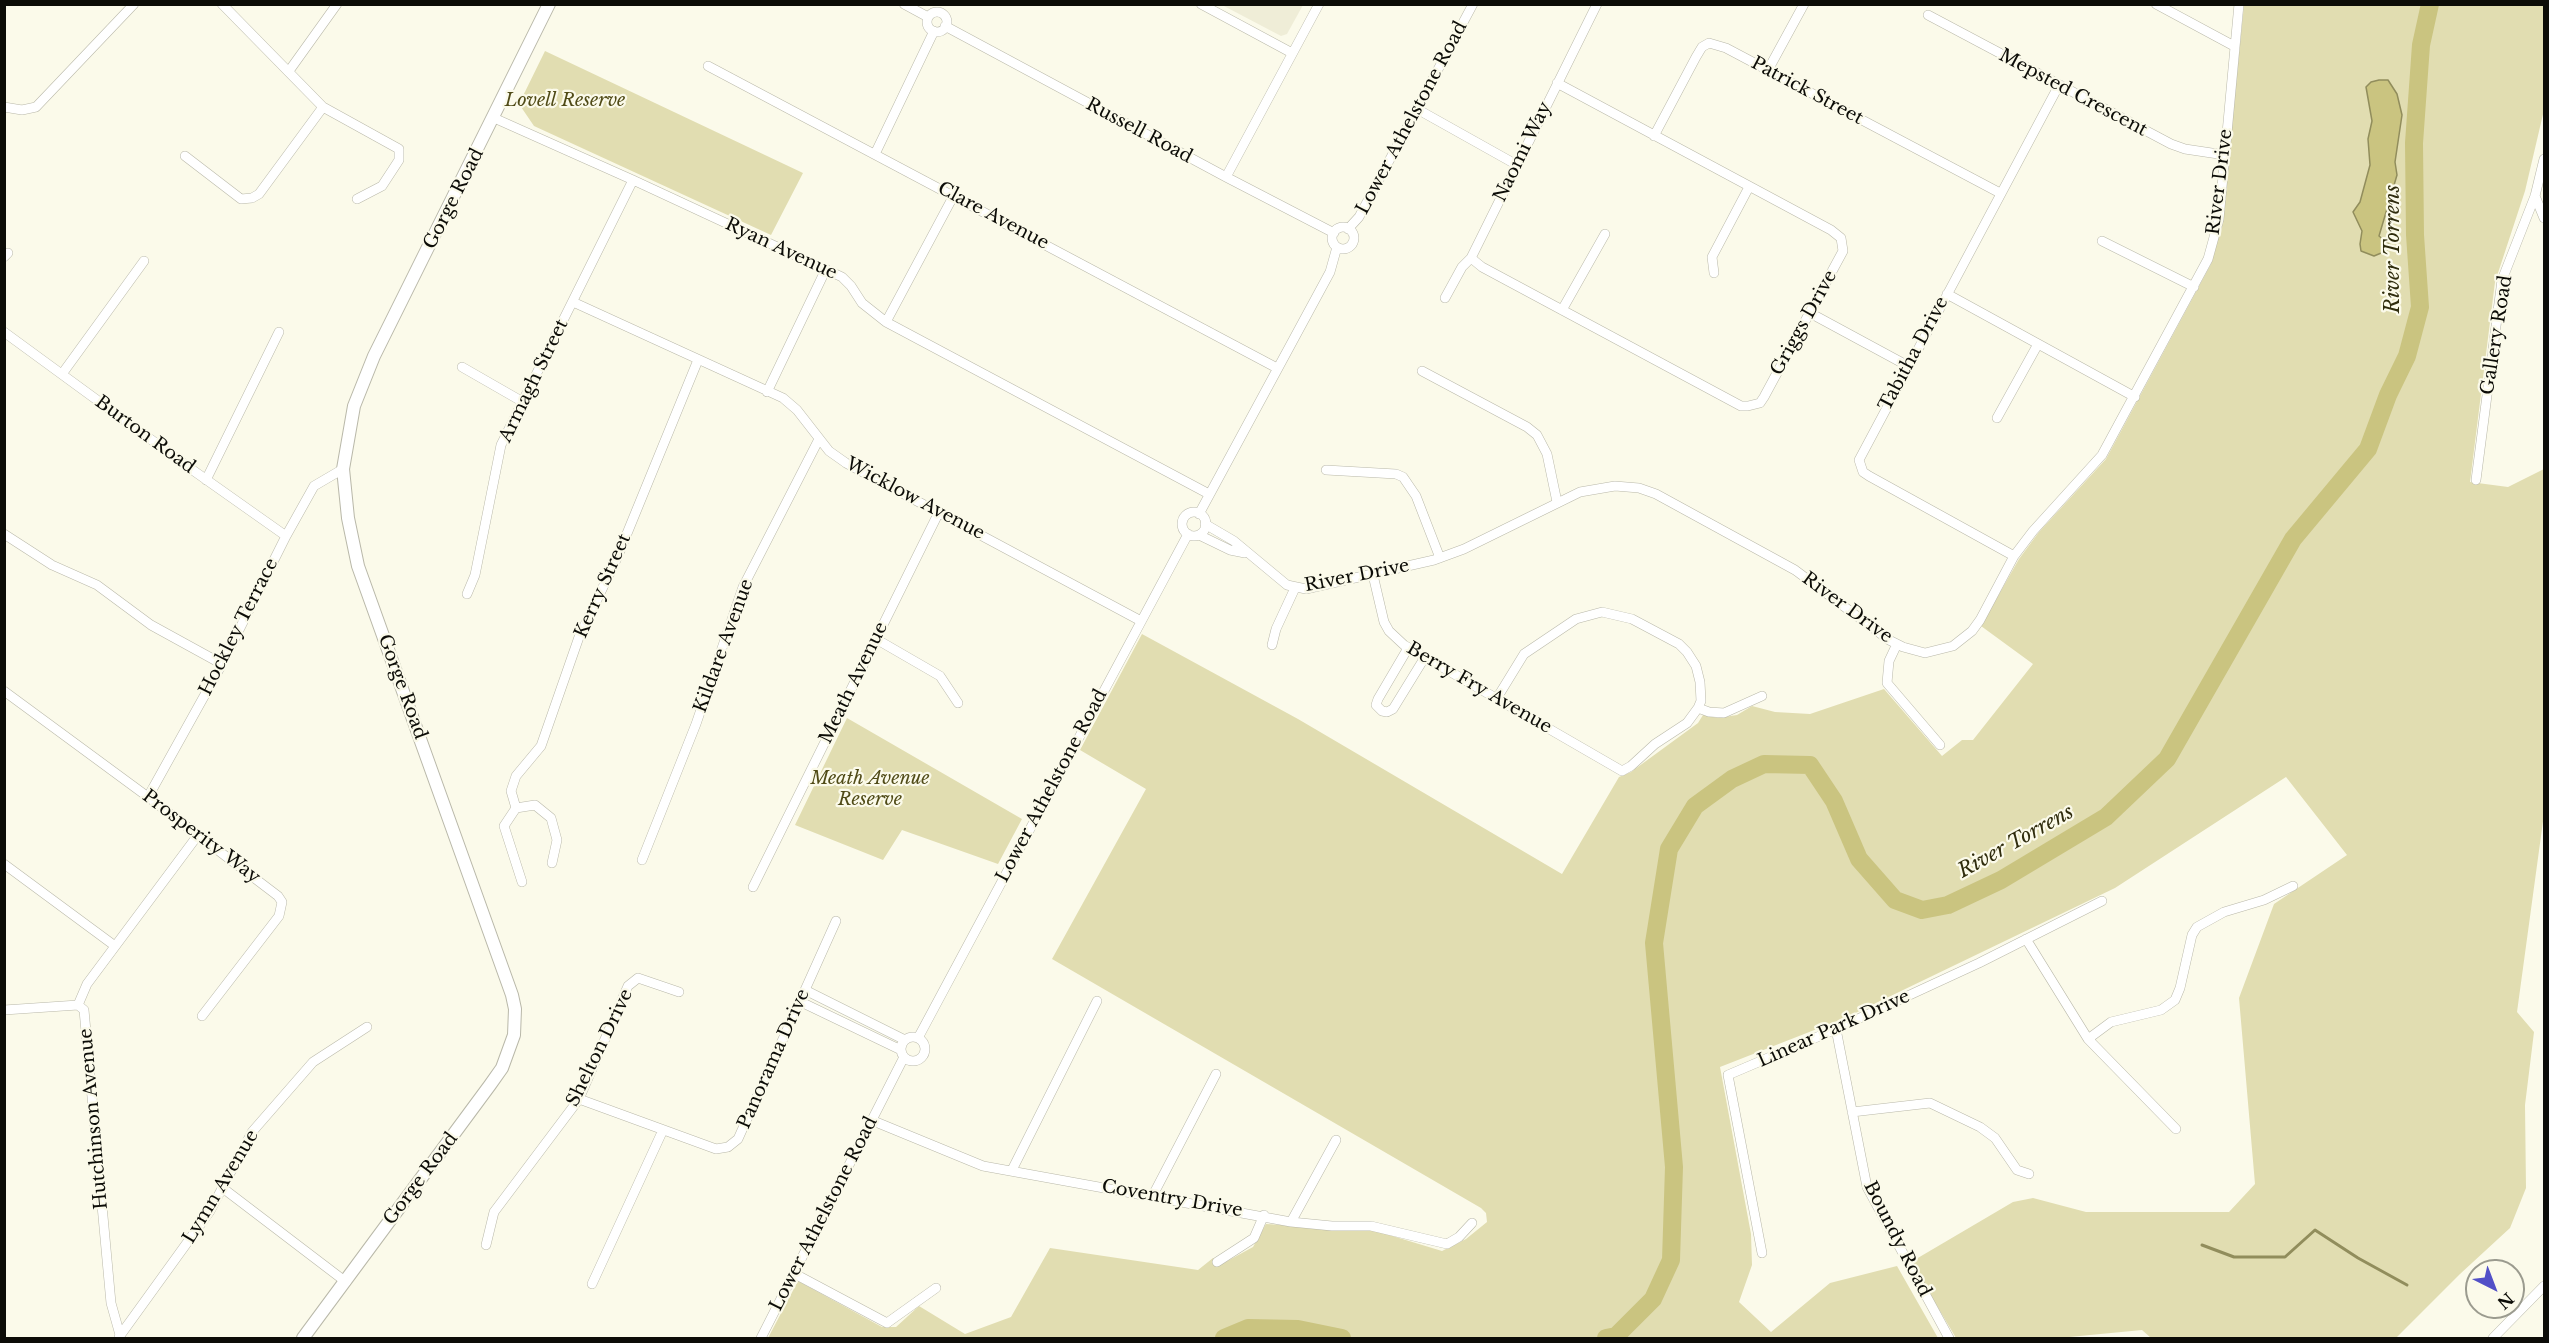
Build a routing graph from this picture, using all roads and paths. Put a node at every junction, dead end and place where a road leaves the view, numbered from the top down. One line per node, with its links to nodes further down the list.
1 (134, 4): 25 (street)
2 (222, 4): 22 (street)
3 (336, 4): 22 (street)
4 (549, 4): 28 (main road, Gorge Road)
5 (904, 4): 15 (street)
6 (1202, 4): 19 (street)
7 (1319, 4): 19 (street)
8 (1473, 4): 27 (street, Lower Athelstone Road)
9 (1598, 4): 23 (street, Naomi Way)
10 (1804, 4): 21 (street)
11 (2156, 4): 18 (street)
12 (2239, 4): 18 (street, River Drive)
13 (942, 8): 15 (street); 16 (street)
14 (1928, 15): 24 (street, Mepsted Crescent)
15 (928, 17): 17 (street)
16 (945, 26): 17 (street); 35 (street, Russell Road)
17 (934, 31): 30 (street)
18 (2234, 46): 31 (street, River Drive)
19 (1292, 53): 35 (street)
20 (708, 66): 30 (street, Clare Avenue)
21 (1768, 70): 29 (street, Patrick Street); 38 (street, Patrick Street)
22 (289, 71): 26 (street)
23 (1557, 83): 29 (street, Griggs Drive); 34 (street, Naomi Way)
24 (2059, 85): 31 (street, Mepsted Crescent); 38 (street, Tabitha Drive)
25 (4, 107)
26 (323, 107): 32 (street); 41 (street)
27 (1417, 109): 34 (street); 43 (street, Lower Athelstone Road)
28 (494, 118): 36 (street, Ryan Avenue); 73 (main road, Gorge Road)
29 (1654, 136): 37 (street, Griggs Drive)
30 (875, 154): 39 (street, Clare Avenue)
31 (2225, 155): 52 (street, River Drive)
32 (185, 156)
33 (2544, 159): 40 (street, Gallery Road)
34 (1517, 165): 48 (street, Naomi Way)
35 (1226, 177): 44 (street, Russell Road)
36 (633, 180): 50 (street, Ryan Avenue); 55 (street, Armagh Street)
37 (1749, 187): 51 (street); 57 (street, Griggs Drive)
38 (2000, 193): 53 (street, Tabitha Drive)
39 (954, 195): 58 (street); 65 (street, Clare Avenue)
40 (2535, 196): 42 (street); 76 (street, Gallery Road)
41 (357, 199)
42 (2544, 218)
43 (1348, 229): 44 (street); 47 (street)
44 (1334, 233): 47 (street)
45 (1605, 234): 56 (street)
46 (2102, 241): 52 (street)
47 (1337, 247): 65 (street)
48 (1472, 258): 54 (street, Naomi Way); 56 (street, Griggs Drive)
49 (144, 261): 67 (street)
50 (826, 269): 58 (street, Ryan Avenue); 68 (street)
51 (1713, 273)
52 (2194, 287): 69 (street, River Drive)
53 (1947, 294): 61 (street); 63 (street, Tabitha Drive)
54 (1445, 298)
55 (573, 302): 62 (street, Wicklow Avenue); 70 (street, Armagh Street)
56 (1562, 310): 57 (street, Griggs Drive)
57 (1810, 313): 63 (street)
58 (886, 322): 77 (street, Ryan Avenue)
59 (4, 332): 67 (street, Burton Road)
60 (279, 332): 75 (street)
61 (2038, 344): 69 (street); 71 (street)
62 (698, 360): 68 (street, Wicklow Avenue); 106 (street, Kerry Street)
63 (1908, 366): 87 (street, Tabitha Drive)
64 (462, 367): 70 (street)
65 (1277, 368): 77 (street)
66 (1422, 371): 78 (street)
67 (62, 374): 75 (street, Burton Road)
68 (767, 392): 72 (street, Wicklow Avenue)
69 (2135, 397): 87 (street, River Drive)
70 (523, 402): 91 (street, Armagh Street)
71 (1997, 418)
72 (819, 439): 79 (street, Wicklow Avenue); 108 (street, Kildare Avenue)
73 (343, 469): 85 (street, Hockley Terrace); 149 (main road, Gorge Road)
74 (1326, 470): 88 (street)
75 (207, 480): 85 (street, Burton Road)
76 (2476, 480)
77 (1209, 494): 80 (street)
78 (1557, 502): 88 (street, River Drive); 94 (street, River Drive)
79 (939, 512): 92 (street, Wicklow Avenue); 93 (street, Meath Avenue)
80 (1199, 514): 81 (street); 83 (street)
81 (1205, 524): 84 (street); 86 (street, River Drive)
82 (4, 534): 98 (street)
83 (1188, 534): 84 (street); 92 (street, Lower Athelstone Road)
84 (1199, 535): 86 (street, River Drive)
85 (286, 536): 98 (street, Hockley Terrace)
86 (1245, 553): 90 (street, River Drive)
87 (2014, 556): 94 (street, River Drive)
88 (1440, 558): 89 (street, River Drive)
89 (1374, 575): 90 (street, River Drive); 96 (street, Berry Fry Avenue)
90 (1295, 588): 95 (street)
91 (466, 594)
92 (1141, 621): 127 (street, Lower Athelstone Road)
93 (876, 639): 102 (street); 113 (street, Meath Avenue)
94 (1897, 644): 104 (street)
95 (1272, 645)
96 (1408, 648): 97 (street, Berry Fry Avenue); 97 (street)
97 (1425, 657): 101 (street, Berry Fry Avenue)
98 (222, 664): 105 (street, Hockley Terrace)
99 (4, 691): 105 (street, Prosperity Way)
100 (1762, 696): 103 (street)
101 (1497, 698): 103 (street, Berry Fry Avenue); 103 (street)
102 (958, 703)
103 (1698, 708)
104 (1940, 745)
105 (148, 797): 107 (street, Prosperity Way)
106 (516, 808): 109 (street); 111 (street, Kerry Street)
107 (198, 835): 117 (street, Hutchinson Avenue); 124 (street, Prosperity Way)
108 (642, 860)
109 (552, 863)
110 (4, 864): 117 (street)
111 (522, 882)
112 (2294, 886): 128 (street)
113 (753, 887)
114 (2102, 901): 116 (street, Linear Park Drive)
115 (836, 921): 118 (street, Panorama Drive)
116 (2026, 939): 126 (street, Linear Park Drive); 128 (street)
117 (115, 946): 122 (street, Hutchinson Avenue)
118 (805, 990): 121 (street, Panorama Drive); 129 (street)
119 (679, 992): 132 (street, Shelton Drive)
120 (1097, 1000): 138 (street)
121 (801, 1002): 130 (street); 136 (street, Panorama Drive)
122 (78, 1005): 123 (street); 153 (street, Hutchinson Avenue)
123 (4, 1010)
124 (202, 1016)
125 (367, 1027): 140 (street, Lymn Avenue)
126 (1836, 1029): 133 (street, Boundy Road); 146 (street, Linear Park Drive)
127 (918, 1038): 129 (street); 130 (street)
128 (2088, 1039): 135 (street)
129 (905, 1040): 130 (street)
130 (903, 1053): 134 (street, Lower Athelstone Road)
131 (1216, 1074): 141 (street)
132 (579, 1099): 136 (street, Panorama Drive); 145 (street, Shelton Drive)
133 (1852, 1112): 139 (street); 156 (street, Boundy Road)
134 (871, 1120): 138 (street, Coventry Drive); 148 (street, Lower Athelstone Road)
135 (2176, 1129)
136 (663, 1130): 150 (street)
137 (1336, 1140): 143 (street)
138 (1012, 1170): 141 (street, Coventry Drive)
139 (2029, 1174)
140 (224, 1189): 149 (street); 153 (street, Lymn Avenue)
141 (1152, 1197): 142 (street, Coventry Drive)
142 (1264, 1215): 143 (street, Coventry Drive); 147 (street)
143 (1291, 1222): 144 (street, Coventry Drive)
144 (1472, 1223)
145 (486, 1245)
146 (1762, 1253)
147 (1217, 1262)
148 (795, 1274): 152 (street); 155 (street, Lower Athelstone Road)
149 (346, 1282): 154 (main road, Gorge Road)
150 (592, 1284)
151 (2544, 1286): 157 (street)
152 (936, 1288)
153 (119, 1337)
154 (305, 1338)
155 (761, 1338)
156 (1949, 1338)
157 (2493, 1338)

